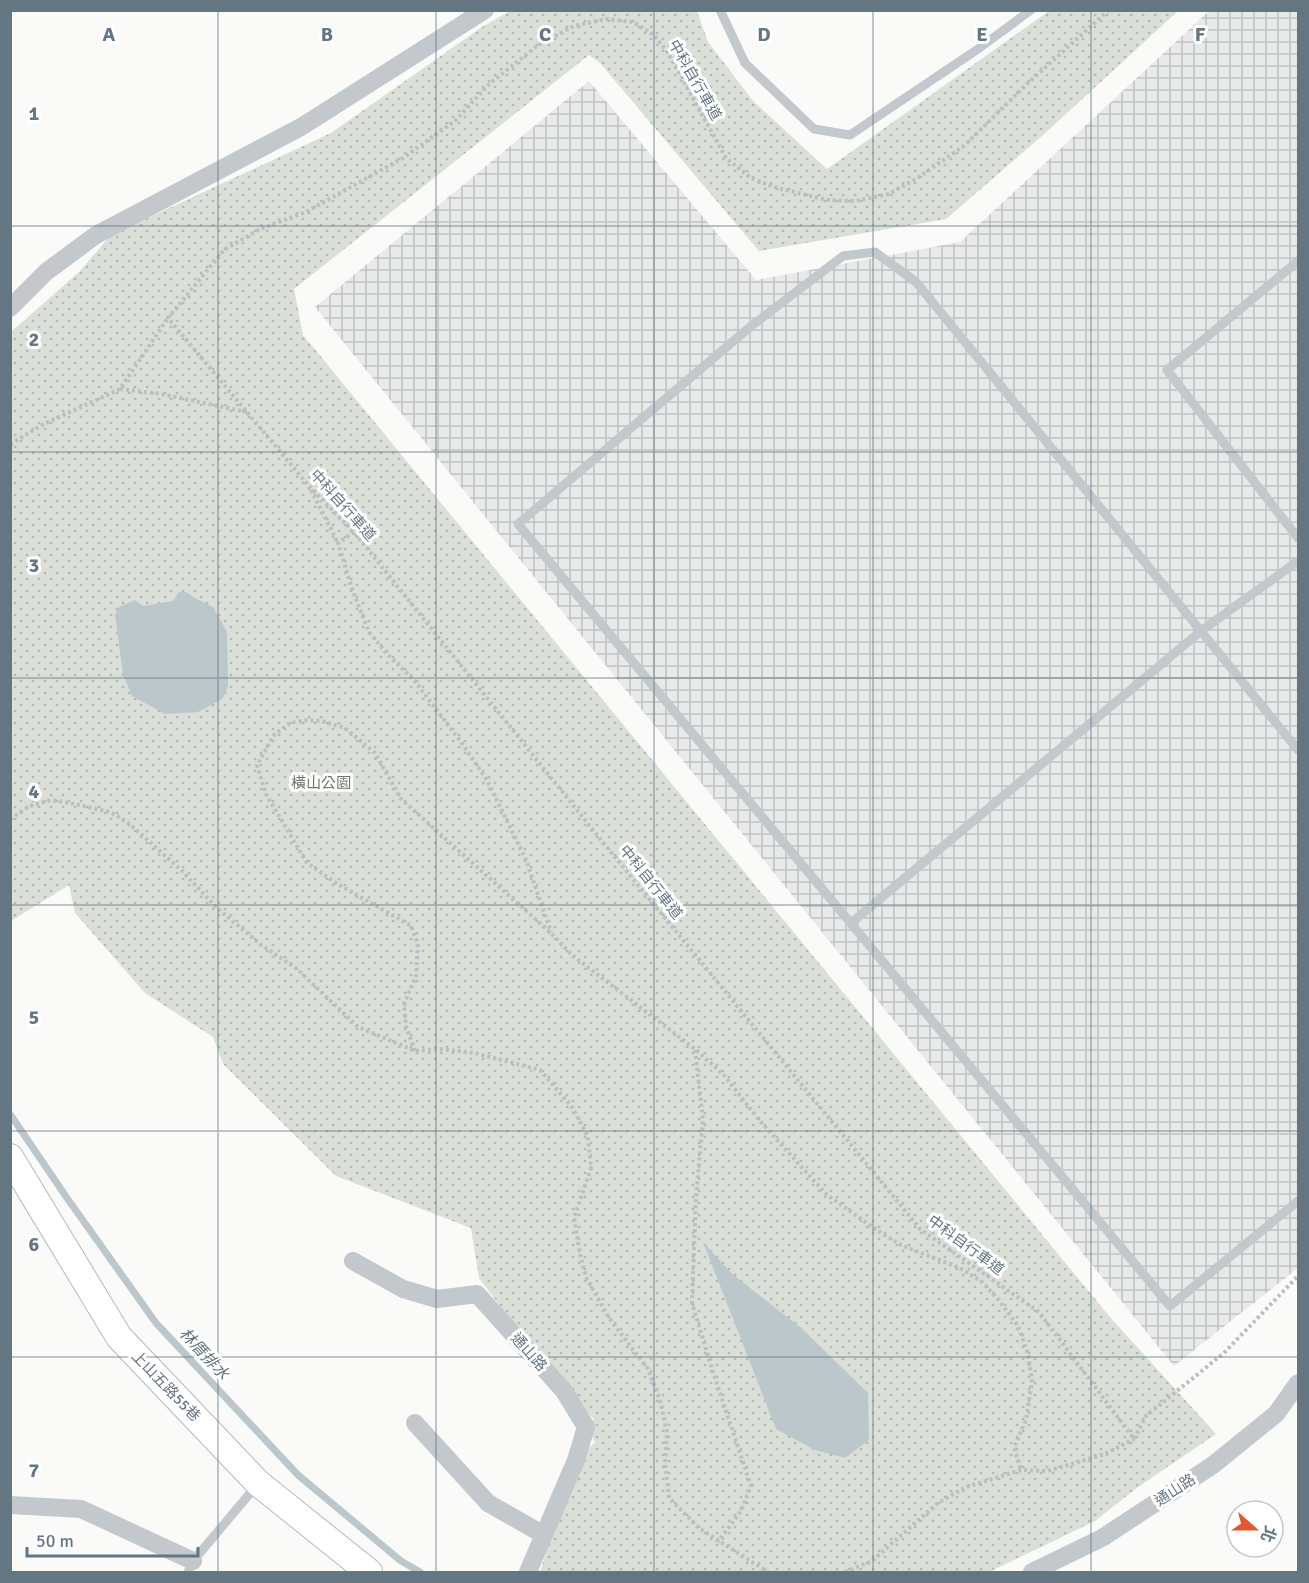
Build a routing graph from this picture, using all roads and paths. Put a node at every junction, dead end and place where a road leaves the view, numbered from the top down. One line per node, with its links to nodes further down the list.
1 (485, 10): 6 (street)
2 (720, 10): 3 (lane)
3 (1031, 10)
4 (1109, 10): 7 (path, 中科自行車道)
5 (1299, 261): 13 (lane)
6 (10, 308)
7 (168, 318): 8 (path, 中科自行車道); 9 (path, 中科自行車道)
8 (120, 389): 9 (path); 10 (path)
9 (248, 412): 11 (path, 中科自行車道)
10 (10, 444)
11 (309, 486): 12 (path, 中科自行車道); 14 (path)
12 (354, 532): 14 (path); 29 (path, 中科自行車道)
13 (1299, 538)
14 (338, 543): 20 (path)
15 (1299, 561): 16 (lane)
16 (1201, 631): 17 (lane); 19 (lane); 19 (lane)
17 (1299, 750)
18 (10, 819): 22 (path)
19 (850, 923): 24 (lane)
20 (551, 933): 21 (path); 22 (path)
21 (695, 1049): 30 (path); 34 (path)
22 (415, 1050): 34 (path)
23 (10, 1157): 31 (street, 上山五路55巷)
24 (1299, 1201)
25 (353, 1261): 33 (street, 通山路)
26 (1299, 1275): 29 (path)
27 (1299, 1383): 40 (street, 通山路)
28 (415, 1423): 33 (street)
29 (1134, 1439): 30 (path)
30 (1021, 1470): 39 (path)
31 (258, 1483): 35 (lane); 36 (street, 上山五路55巷)
32 (10, 1506): 35 (street)
33 (543, 1535): 37 (street, 通山路)
34 (718, 1542): 38 (path)
35 (191, 1567)
36 (369, 1572)
37 (528, 1572)
38 (768, 1572)
39 (845, 1572)
40 (1032, 1572)

